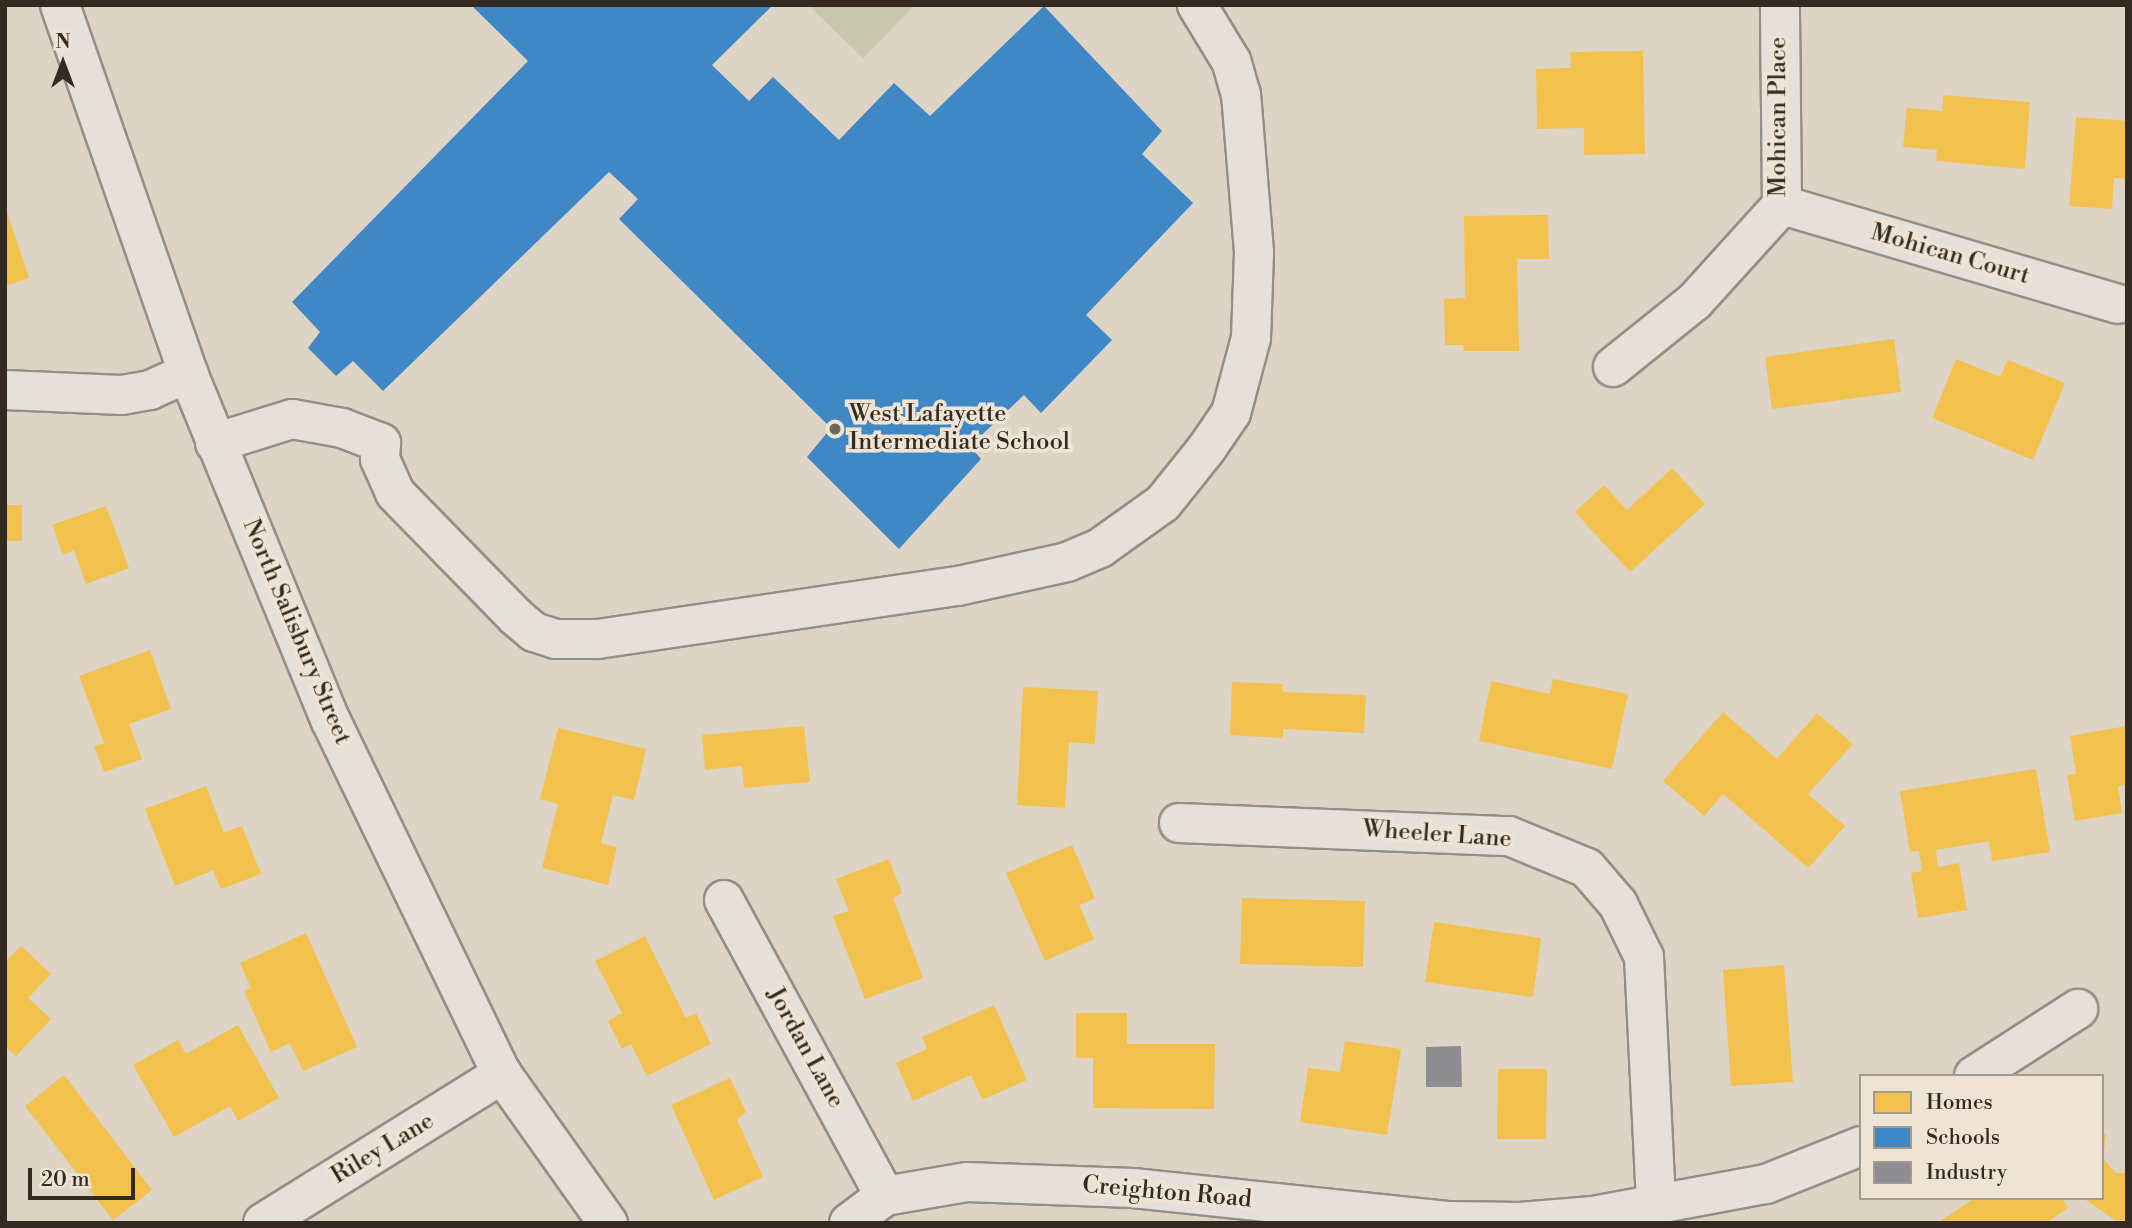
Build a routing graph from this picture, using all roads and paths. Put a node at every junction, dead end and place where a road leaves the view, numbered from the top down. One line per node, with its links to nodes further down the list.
1 (60, 5): 7 (street, North Salisbury Street)
2 (1197, 5): 9 (street)
3 (1780, 5): 4 (street, Mohican Place)
4 (1782, 205): 5 (street, Mohican Court); 6 (street, Mohican Place)
5 (2118, 303)
6 (1614, 367)
7 (188, 373): 8 (street); 9 (street, North Salisbury Street)
8 (5, 390)
9 (215, 443): 13 (street, North Salisbury Street)
10 (1179, 823): 17 (street, Wheeler Lane)
11 (724, 900): 16 (street, Jordan Lane)
12 (2078, 1009): 14 (street)
13 (502, 1074): 18 (street, Riley Lane); 19 (street, North Salisbury Street)
14 (1977, 1074)
15 (1859, 1147): 17 (street, Creighton Road)
16 (885, 1196): 17 (street, Creighton Road); 20 (street, Creighton Road)
17 (1656, 1205)
18 (263, 1223)
19 (608, 1223)
20 (849, 1223)

